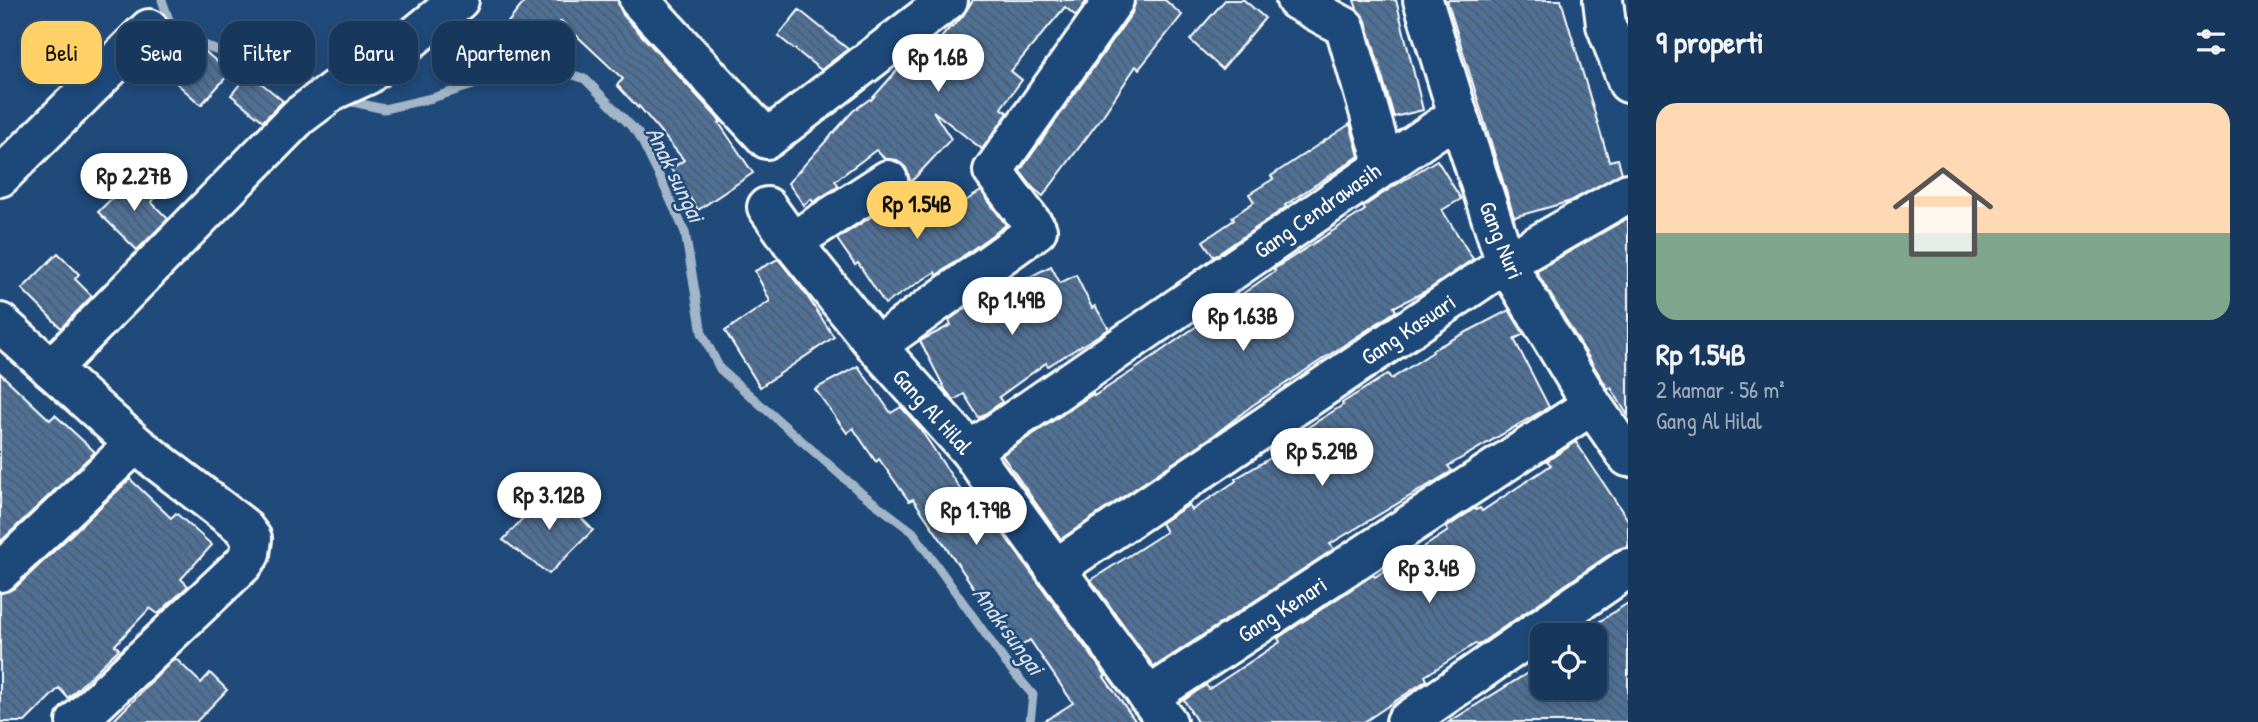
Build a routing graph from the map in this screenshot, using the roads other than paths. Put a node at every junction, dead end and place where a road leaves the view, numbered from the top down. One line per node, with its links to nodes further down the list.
1 (459, 0): 20 (street)
2 (639, 0): 3 (street)
3 (948, 0)
4 (1115, 0): 19 (street)
5 (1296, 0): 11 (street)
6 (1423, 0): 10 (street, Gang Nuri)
7 (1603, 0): 9 (street)
8 (116, 62): 12 (street)
9 (1628, 83)
10 (1458, 115): 11 (street, Gang Cendrawasih); 17 (street, Gang Nuri)
11 (1384, 163): 23 (street, Gang Cendrawasih)
12 (0, 177)
13 (888, 180): 16 (street)
14 (1628, 193): 17 (street, Gang Kasuari)
15 (767, 207): 16 (street, Gang Al Hilal)
16 (792, 242): 19 (street, Gang Al Hilal)
17 (1506, 263): 21 (street, Gang Nuri); 26 (street, Gang Kasuari)
18 (3, 332): 20 (street)
19 (876, 346): 23 (street, Gang Al Hilal)
20 (51, 369): 22 (street)
21 (1592, 405): 24 (street, Gang Nuri); 28 (street, Gang Kenari)
22 (135, 444): 27 (street); 29 (street)
23 (970, 451): 26 (street, Gang Al Hilal)
24 (1628, 457)
25 (1628, 568): 30 (street)
26 (1055, 569): 28 (street, Gang Al Hilal)
27 (0, 572)
28 (1157, 710)
29 (76, 722)
30 (1406, 722)

